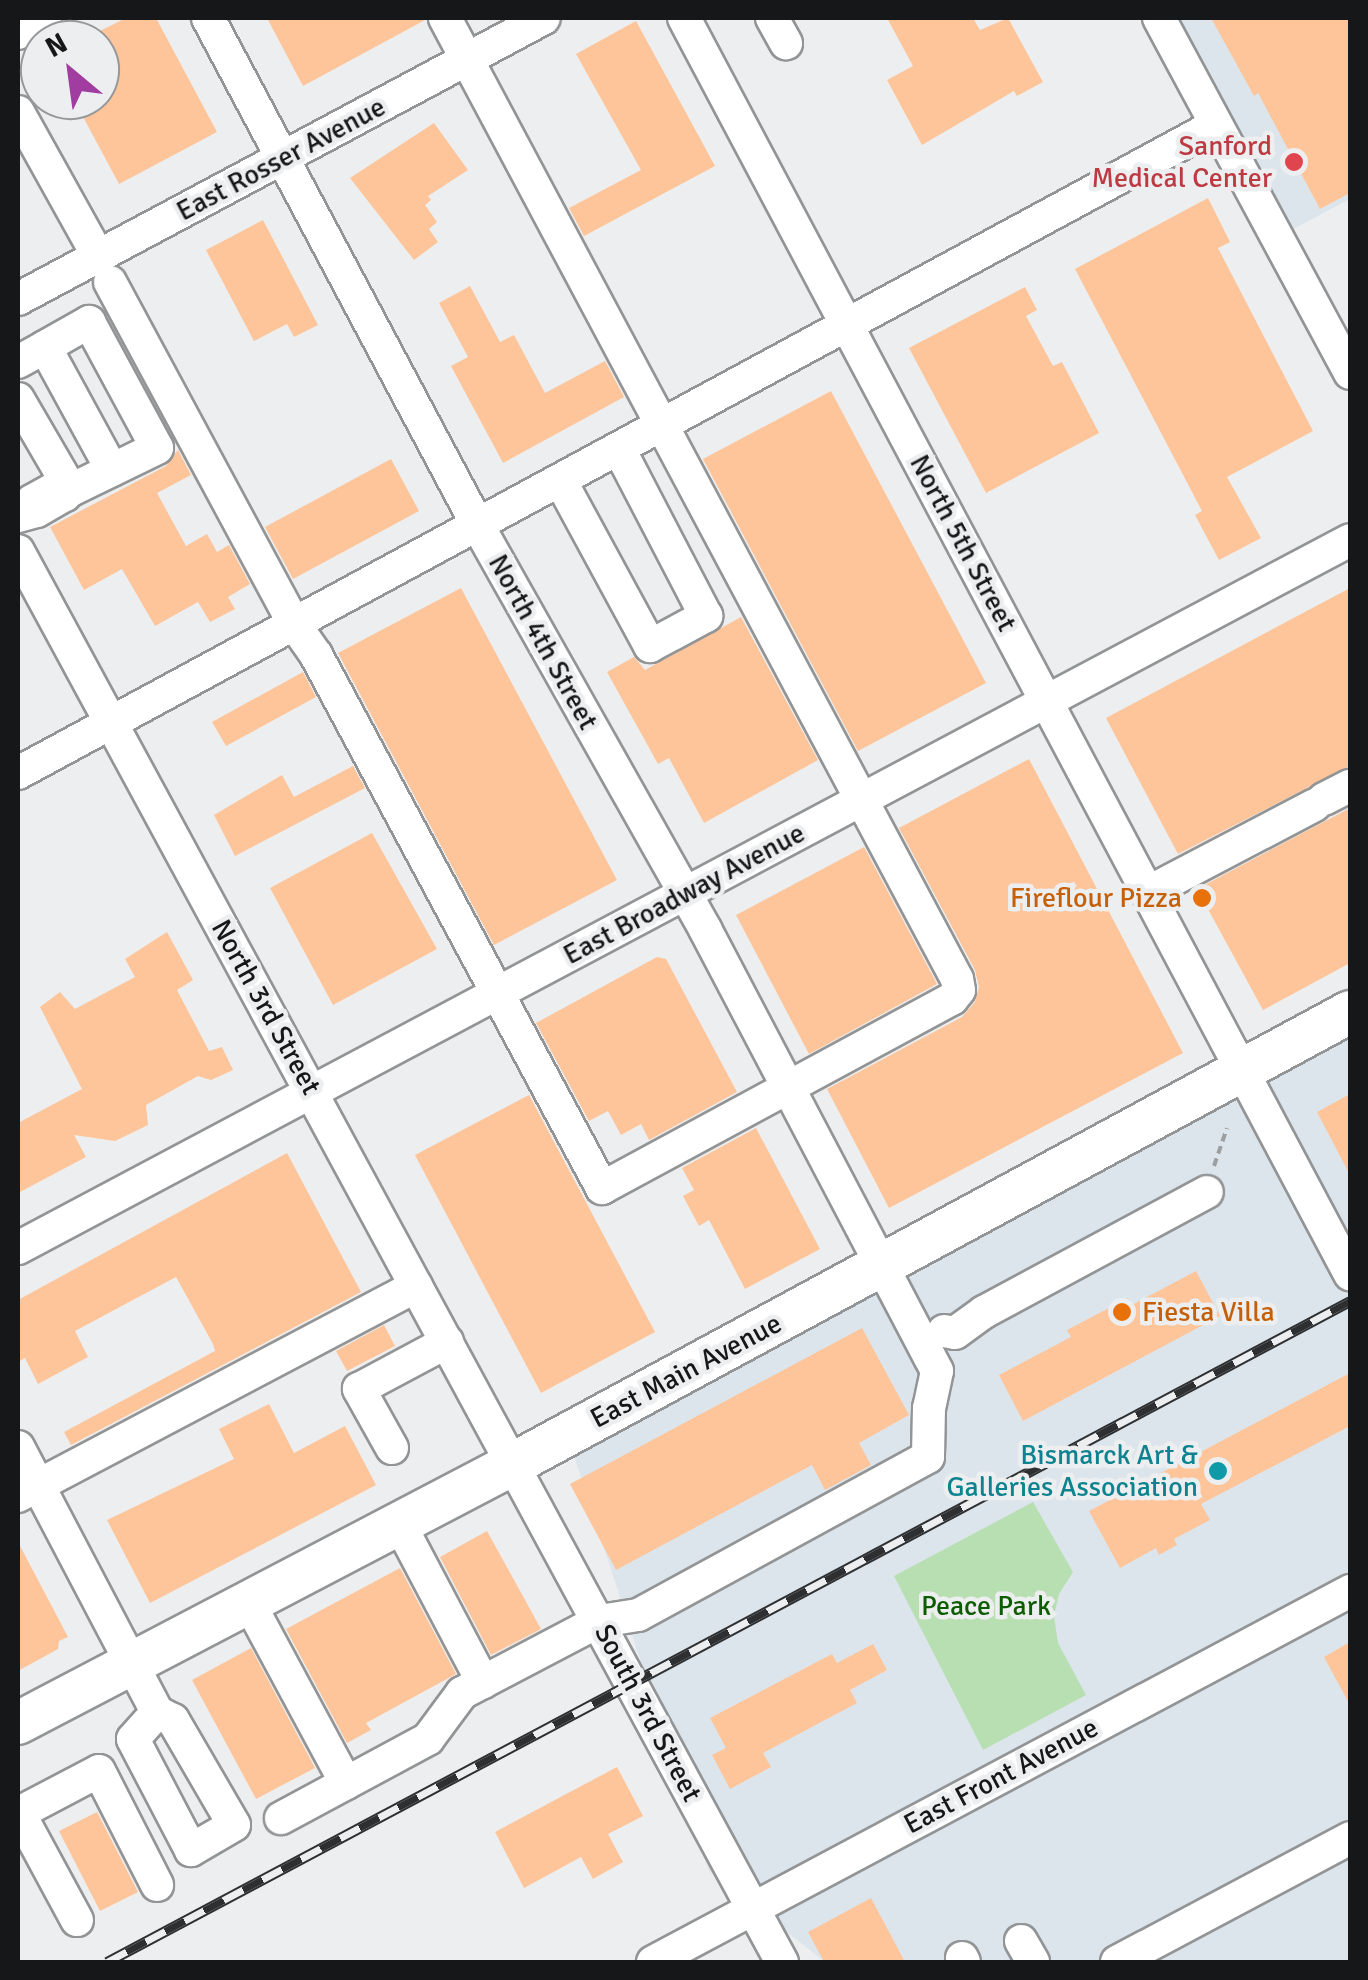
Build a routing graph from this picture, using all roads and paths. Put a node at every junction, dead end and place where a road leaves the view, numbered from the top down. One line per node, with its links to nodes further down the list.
1 (45, 18): 7 (street)
2 (208, 18): 11 (street, North 4th Street)
3 (445, 18): 8 (street)
4 (544, 18): 8 (street, East Rosser Avenue)
5 (684, 18): 14 (street, North 5th Street)
6 (1159, 18): 10 (street)
7 (18, 33)
8 (467, 58): 11 (street, East Rosser Avenue); 18 (street)
9 (18, 112): 12 (street)
10 (1216, 125): 14 (street); 16 (street)
11 (282, 158): 12 (street, East Rosser Avenue); 24 (street, North 4th Street)
12 (104, 269): 13 (street, East Rosser Avenue); 27 (street)
13 (18, 299)
14 (847, 327): 18 (street); 28 (street, North 5th Street)
15 (31, 354): 20 (street); 20 (street)
16 (1350, 373)
17 (18, 399): 22 (street)
18 (662, 426): 19 (street); 32 (street)
19 (619, 449): 21 (street); 21 (street)
20 (112, 470): 22 (street)
21 (560, 480): 24 (street)
22 (68, 489): 23 (street)
23 (23, 513)
24 (477, 524): 27 (street); 34 (street, North 4th Street)
25 (1350, 540): 28 (street, East Broadway Avenue)
26 (18, 551): 29 (street, North 3rd Street)
27 (294, 625): 29 (street); 35 (street)
28 (1049, 702): 32 (street, East Broadway Avenue); 33 (street, North 5th Street)
29 (110, 724): 30 (street); 39 (street, North 3rd Street)
30 (18, 773)
31 (1330, 797): 33 (street)
32 (861, 800): 34 (street, East Broadway Avenue); 38 (street)
33 (1150, 892): 37 (street, North 5th Street)
34 (686, 896): 35 (street, East Broadway Avenue); 38 (street, North 4th Street)
35 (495, 994): 38 (street); 39 (street, East Broadway Avenue)
36 (1350, 1012): 37 (main road, East Main Avenue)
37 (1242, 1070): 43 (street, North 5th Street); 44 (main road, East Main Avenue)
38 (786, 1090): 44 (street, North 4th Street)
39 (312, 1091): 42 (street, East Broadway Avenue); 45 (street, North 3rd Street)
40 (1227, 1128): 41 (path)
41 (1207, 1192): 47 (street)
42 (18, 1248)
43 (1348, 1265)
44 (880, 1266): 47 (street, North 4th Street); 50 (main road, East Main Avenue)
45 (416, 1286): 46 (street, North 3rd Street); 51 (street)
46 (446, 1342): 49 (street); 50 (street, North 3rd Street)
47 (934, 1349): 55 (street)
48 (18, 1447): 51 (street)
49 (392, 1448)
50 (513, 1464): 52 (main road, East Main Avenue); 55 (street, South 3rd Street)
51 (28, 1491): 56 (street)
52 (399, 1522): 54 (main road, East Main Avenue); 57 (street)
53 (1350, 1591): 65 (street, East Front Avenue)
54 (248, 1601): 56 (main road, East Main Avenue); 60 (street)
55 (598, 1621): 57 (street); 65 (street, South 3rd Street)
56 (131, 1663): 58 (street); 59 (main road, East Main Avenue)
57 (483, 1682): 60 (street)
58 (157, 1712)
59 (18, 1723)
60 (346, 1783): 62 (street)
61 (18, 1812): 64 (street); 66 (street)
62 (282, 1818)
63 (1350, 1838): 69 (street)
64 (157, 1885)
65 (753, 1908): 67 (street, East Front Avenue); 68 (street, South 3rd Street)
66 (77, 1920)
67 (652, 1962)
68 (782, 1962)
69 (1118, 1962)

